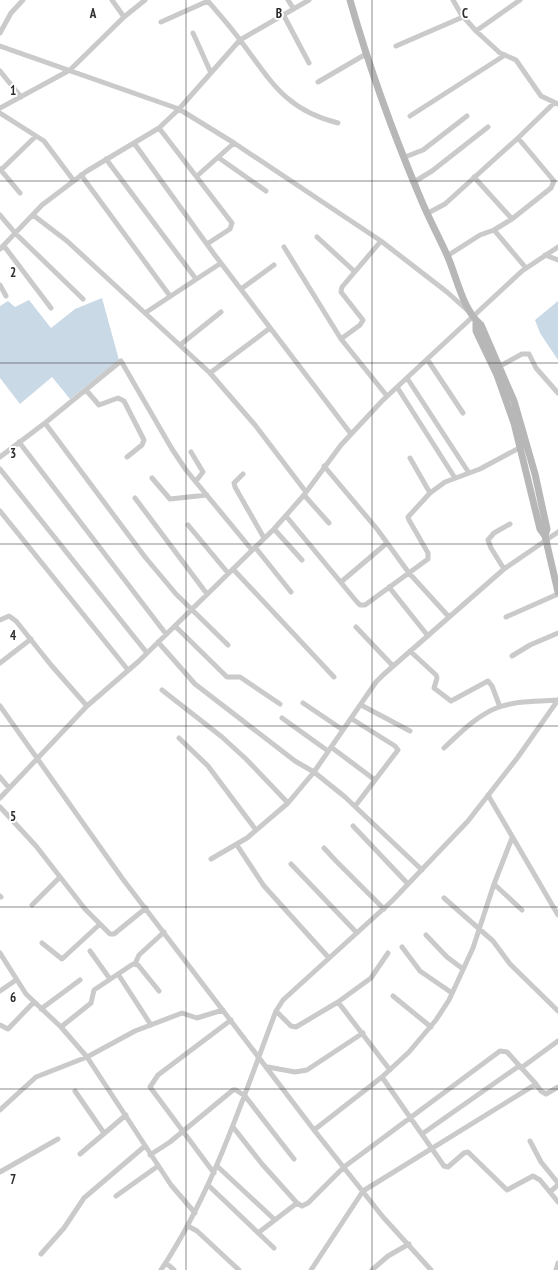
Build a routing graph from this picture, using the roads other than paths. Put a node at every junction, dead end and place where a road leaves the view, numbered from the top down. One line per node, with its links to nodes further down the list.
1 (23, 0): 16 (street)
2 (112, 0): 12 (street)
3 (145, 0): 12 (street)
4 (288, 0): 10 (street)
5 (309, 0): 10 (street)
6 (350, 0): 21 (street)
7 (453, 0): 13 (street)
8 (520, 0): 15 (street)
9 (207, 1): 14 (street); 18 (street)
10 (293, 8): 11 (street)
11 (283, 14): 18 (street); 23 (street)
12 (124, 17): 24 (street)
13 (463, 17): 15 (street); 20 (street)
14 (161, 22)
15 (476, 31): 22 (street)
16 (0, 33)
17 (193, 33): 26 (street)
18 (240, 40): 26 (street); 35 (street)
19 (0, 46): 24 (street)
20 (396, 46)
21 (366, 54): 27 (street); 42 (street)
22 (505, 55): 29 (street); 33 (street)
23 (309, 63)
24 (70, 70): 28 (street); 31 (street)
25 (0, 71): 28 (street)
26 (211, 72): 31 (street)
27 (318, 82)
28 (21, 97): 30 (street)
29 (556, 103): 39 (street)
30 (0, 108)
31 (179, 109): 37 (street); 41 (street)
32 (0, 113): 38 (street)
33 (410, 116)
34 (467, 116): 42 (street)
35 (338, 123)
36 (488, 126): 50 (street)
37 (159, 128): 40 (street); 47 (street)
38 (36, 136): 45 (street); 49 (street)
39 (518, 138): 48 (street); 56 (street)
40 (134, 143): 43 (street); 61 (street)
41 (234, 143): 44 (street); 60 (street)
42 (405, 157): 50 (street)
43 (106, 158): 46 (street); 72 (street)
44 (219, 158): 47 (street); 51 (street)
45 (1, 170): 52 (street)
46 (81, 175): 49 (street); 76 (street)
47 (197, 176): 61 (street)
48 (474, 177): 53 (street); 56 (street)
49 (74, 180): 55 (street)
50 (414, 182): 53 (street)
51 (266, 191)
52 (20, 193)
53 (428, 213): 66 (street)
54 (0, 215): 58 (street)
55 (33, 215): 58 (street); 80 (street)
56 (512, 219): 57 (street)
57 (494, 230): 66 (street); 70 (street)
58 (16, 234): 62 (street); 77 (street)
59 (318, 236): 71 (street)
60 (381, 241): 71 (street); 81 (street)
61 (207, 244): 68 (street)
62 (2, 247): 78 (street)
63 (284, 247): 83 (street)
64 (558, 247): 65 (street)
65 (545, 255): 67 (street); 70 (street)
66 (448, 256): 81 (street)
67 (558, 260)
68 (221, 263): 72 (street); 74 (street)
69 (274, 265): 74 (street)
70 (526, 268): 81 (street)
71 (354, 271): 83 (street)
72 (196, 279): 76 (street)
73 (0, 285): 75 (street)
74 (241, 289): 82 (street)
75 (6, 296)
76 (170, 296): 80 (street)
77 (83, 298)
78 (51, 308)
79 (221, 312): 84 (street)
80 (145, 313): 84 (street)
81 (474, 318): 85 (street); 86 (street); 97 (street)
82 (270, 328): 87 (street); 95 (street)
83 (341, 339): 92 (street)
84 (180, 345): 87 (street)
85 (427, 359): 88 (street); 93 (street)
86 (500, 366): 91 (street); 121 (street)
87 (210, 373): 109 (street)
88 (407, 378): 89 (street); 104 (street)
89 (397, 387): 92 (street); 107 (street)
90 (86, 390): 94 (street); 100 (street); 108 (street)
91 (558, 393)
92 (387, 396): 95 (street)
93 (463, 413)
94 (45, 423): 96 (street); 134 (street)
95 (351, 434): 102 (street)
96 (19, 442): 99 (street); 141 (street)
97 (521, 447): 104 (street); 121 (street)
98 (191, 452): 108 (street)
99 (0, 457)
100 (126, 457)
101 (410, 458): 110 (street)
102 (324, 466): 109 (street); 122 (street)
103 (0, 469): 147 (street)
104 (469, 473): 107 (street)
105 (243, 474): 120 (street)
106 (152, 478): 111 (street)
107 (455, 478): 110 (street)
108 (196, 481): 111 (street)
109 (305, 493): 114 (street); 115 (street)
110 (430, 493): 128 (street)
111 (207, 494): 123 (street)
112 (136, 498): 133 (street)
113 (0, 511): 151 (street)
114 (286, 516): 118 (street); 129 (street)
115 (329, 523)
116 (510, 524): 126 (street)
117 (188, 526): 127 (street)
118 (274, 529): 120 (street); 124 (street)
119 (558, 532): 121 (street)
120 (264, 538): 123 (street)
121 (546, 539): 126 (street); 132 (street)
122 (387, 543): 128 (street); 129 (street)
123 (253, 548): 125 (street); 131 (street)
124 (302, 560)
125 (233, 569): 127 (street); 152 (street)
126 (504, 570): 135 (street)
127 (228, 573): 133 (street)
128 (409, 573): 130 (street); 135 (street)
129 (341, 582): 130 (street)
130 (389, 588): 142 (street)
131 (291, 592)
132 (558, 593): 136 (street)
133 (207, 594): 134 (street)
134 (192, 609): 138 (street); 145 (street)
135 (449, 617): 142 (street)
136 (506, 617)
137 (0, 620): 143 (street)
138 (175, 626): 141 (street); 156 (street)
139 (356, 627): 150 (street)
140 (558, 633): 148 (street)
141 (166, 634): 144 (street)
142 (428, 636): 146 (street)
143 (31, 639): 149 (street); 159 (street)
144 (158, 642): 147 (street); 169 (street)
145 (228, 645)
146 (410, 651): 150 (street); 160 (street)
147 (147, 654): 151 (street)
148 (512, 656)
149 (0, 663)
150 (393, 666): 157 (street)
151 (128, 670): 159 (street)
152 (334, 678)
153 (162, 690): 175 (street)
154 (558, 700): 160 (street); 173 (street)
155 (303, 703): 163 (street)
156 (280, 704)
157 (361, 705): 162 (street); 164 (street)
158 (0, 706): 168 (street)
159 (87, 706): 168 (street)
160 (500, 707): 166 (street)
161 (282, 718): 167 (street)
162 (352, 719): 163 (street); 171 (street)
163 (343, 730): 167 (street)
164 (410, 731)
165 (179, 738): 179 (street)
166 (444, 748)
167 (329, 749): 169 (street); 171 (street)
168 (36, 759): 172 (street); 191 (street)
169 (314, 772): 175 (street); 176 (street)
170 (0, 777): 172 (street)
171 (376, 780): 176 (street)
172 (9, 788): 174 (street)
173 (488, 795): 180 (street); 185 (street)
174 (0, 798)
175 (288, 803): 179 (street)
176 (356, 805): 185 (street)
177 (0, 807): 186 (street)
178 (353, 826): 187 (street)
179 (256, 830): 181 (street)
180 (512, 838): 188 (street); 194 (street)
181 (237, 845): 183 (street); 205 (street)
182 (324, 848): 192 (street)
183 (211, 859)
184 (291, 864): 198 (street)
185 (422, 870): 187 (street)
186 (60, 877): 190 (street); 195 (street)
187 (408, 884): 192 (street)
188 (494, 884): 193 (street); 196 (street)
189 (444, 898): 196 (street)
190 (32, 905)
191 (146, 908): 195 (street); 197 (street)
192 (384, 909): 198 (street)
193 (522, 910)
194 (558, 915)
195 (100, 924): 200 (street)
196 (480, 930): 207 (street); 221 (street)
197 (164, 932): 206 (street); 219 (street)
198 (357, 933): 205 (street)
199 (426, 935): 207 (street)
200 (42, 944)
201 (402, 947): 214 (street)
202 (90, 951): 209 (street)
203 (388, 953): 217 (street)
204 (0, 954): 210 (street)
205 (329, 958): 220 (street)
206 (135, 964): 208 (street); 213 (street)
207 (463, 969): 214 (street)
208 (118, 974): 209 (street); 224 (street)
209 (110, 979): 225 (street)
210 (16, 980): 212 (street); 216 (street)
211 (80, 980): 218 (street)
212 (0, 991)
213 (159, 991)
214 (452, 993): 226 (street)
215 (393, 996): 226 (street)
216 (34, 1002): 218 (street); 223 (street)
217 (338, 1002): 220 (street); 227 (street)
218 (41, 1009): 225 (street)
219 (223, 1010): 222 (street); 224 (street)
220 (276, 1011): 229 (street)
221 (558, 1011)
222 (231, 1020): 229 (street); 245 (street)
223 (0, 1025)
224 (151, 1025): 230 (street)
225 (61, 1027): 230 (street)
226 (431, 1027): 233 (street)
227 (363, 1033): 231 (street); 233 (street)
228 (558, 1041): 232 (street)
229 (259, 1055): 231 (street); 238 (street)
230 (87, 1058): 239 (street); 240 (street)
231 (268, 1067): 243 (street)
232 (520, 1067): 235 (street); 241 (street); 246 (street)
233 (390, 1070): 234 (street)
234 (382, 1077): 241 (street); 243 (street)
235 (536, 1084): 236 (street); 250 (street)
236 (558, 1087)
237 (75, 1091): 244 (street)
238 (245, 1096): 242 (street); 245 (street); 253 (street)
239 (0, 1110)
240 (126, 1115): 244 (street); 249 (street)
241 (410, 1118): 246 (street); 256 (street)
242 (233, 1127): 255 (street); 265 (street)
243 (314, 1130): 256 (street)
244 (104, 1133): 251 (street)
245 (182, 1133): 252 (street); 258 (street)
246 (422, 1134): 250 (street)
247 (58, 1139): 257 (street)
248 (530, 1141): 259 (street)
249 (145, 1146): 252 (street); 272 (street)
250 (432, 1148): 261 (street); 262 (street)
251 (80, 1154)
252 (150, 1155): 254 (street)
253 (294, 1159)
254 (158, 1166): 263 (street); 266 (street)
255 (217, 1166): 258 (street); 267 (street)
256 (344, 1167): 261 (street); 265 (street)
257 (0, 1172)
258 (214, 1173): 260 (street)
259 (558, 1184): 262 (street)
260 (208, 1185): 266 (street); 269 (street)
261 (363, 1191): 270 (street); 278 (street)
262 (550, 1192): 264 (street)
263 (116, 1196)
264 (558, 1202)
265 (297, 1203): 267 (street)
266 (195, 1213): 268 (street)
267 (275, 1220): 269 (street)
268 (188, 1226): 273 (street); 277 (street)
269 (258, 1233): 271 (street)
270 (409, 1244): 279 (street); 280 (street)
271 (274, 1248)
272 (41, 1254)
273 (166, 1263): 275 (street); 276 (street)
274 (558, 1263): 281 (street)
275 (161, 1270)
276 (174, 1270)
277 (239, 1270)
278 (311, 1270)
279 (372, 1270)
280 (431, 1270)
281 (556, 1270)

